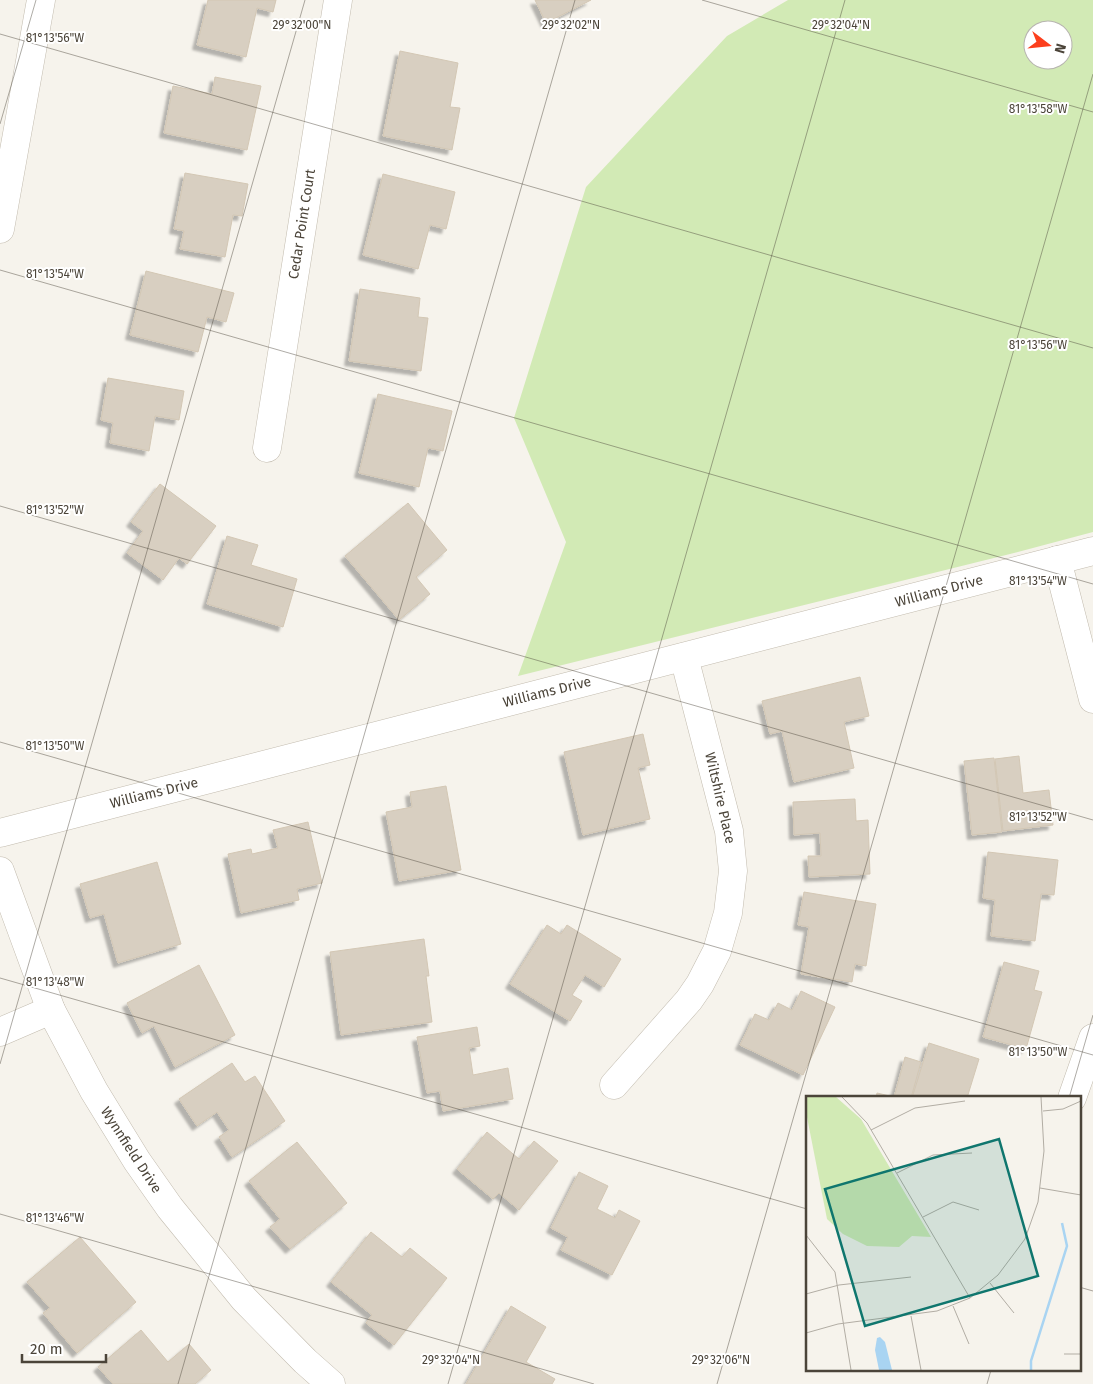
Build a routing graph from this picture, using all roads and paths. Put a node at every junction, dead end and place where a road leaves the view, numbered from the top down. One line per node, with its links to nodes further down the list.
1 (41, 0): 3 (street)
2 (338, 0): 4 (street, Cedar Point Court)
3 (0, 229)
4 (267, 448)
5 (1093, 551): 6 (street, Williams Drive)
6 (1057, 560): 7 (street, Williams Drive); 8 (street)
7 (684, 657): 9 (street, Williams Drive); 14 (street, Wiltshire Place)
8 (1093, 699)
9 (0, 833)
10 (0, 871): 11 (street, Wynnfield Drive)
11 (52, 1010): 12 (street); 16 (street, Wynnfield Drive)
12 (0, 1032)
13 (1093, 1038): 15 (street)
14 (614, 1085)
15 (1073, 1096)
16 (331, 1384)

